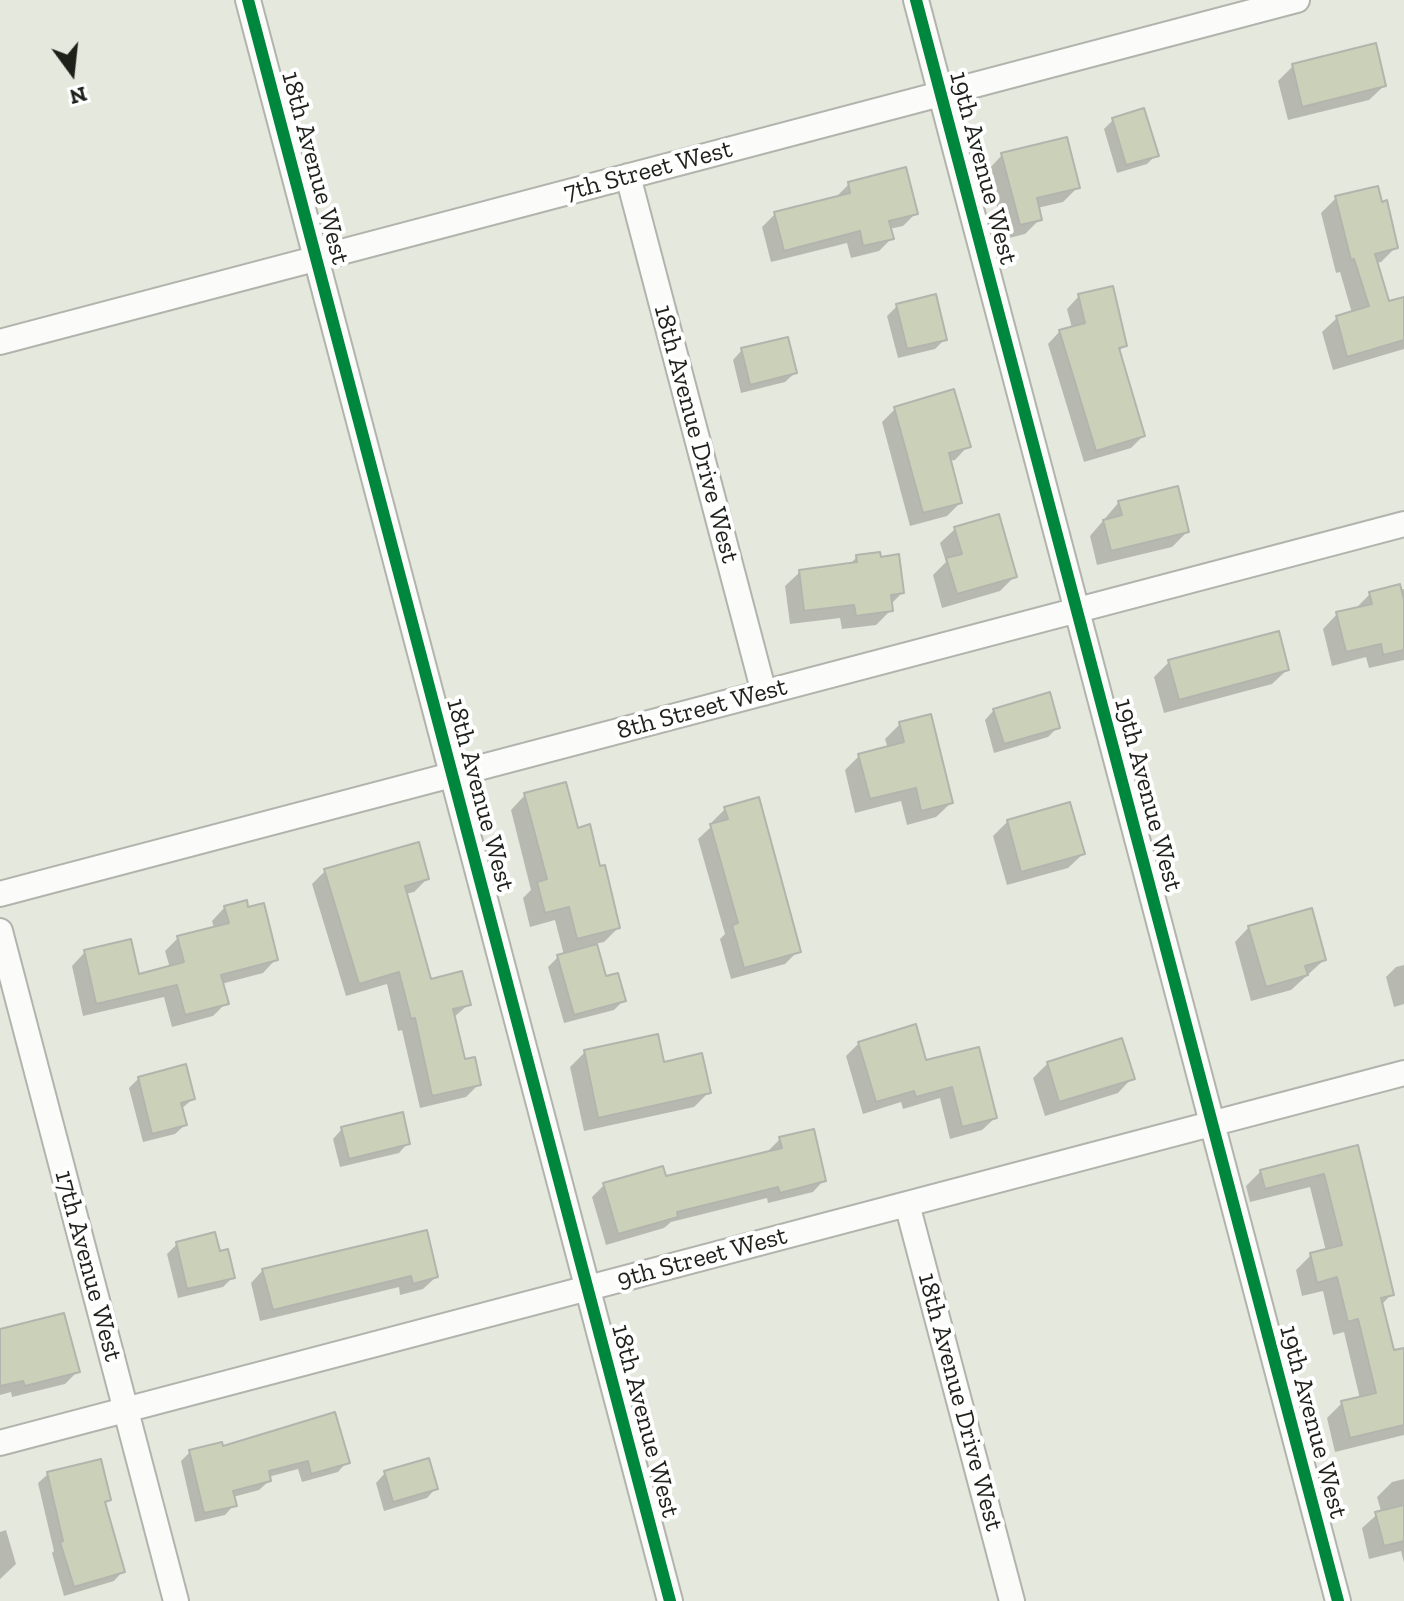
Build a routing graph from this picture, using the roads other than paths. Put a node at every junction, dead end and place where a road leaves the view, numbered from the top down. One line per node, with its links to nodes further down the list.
1 (248, 0): 6 (street, 18th Avenue West)
2 (916, 0): 4 (street, 19th Avenue West)
3 (1297, 0): 4 (street, 7th Street West)
4 (941, 94): 5 (street, 7th Street West); 9 (street, 19th Avenue West)
5 (628, 176): 6 (street, 7th Street West); 10 (street, 18th Avenue Drive West)
6 (316, 258): 7 (street, 7th Street West); 11 (street, 18th Avenue West)
7 (0, 342)
8 (1404, 524): 9 (street, 8th Street West)
9 (1077, 610): 10 (street, 8th Street West); 15 (street, 19th Avenue West)
10 (764, 693): 11 (street, 8th Street West)
11 (452, 775): 12 (street, 8th Street West); 17 (street, 18th Avenue West)
12 (0, 894)
13 (0, 931): 18 (street, 17th Avenue West)
14 (1404, 1073): 15 (street, 9th Street West)
15 (1212, 1124): 16 (street, 9th Street West); 23 (street, 19th Avenue West)
16 (907, 1204): 17 (street, 9th Street West); 22 (street, 18th Avenue Drive West)
17 (587, 1288): 18 (street, 9th Street West); 21 (street, 18th Avenue West)
18 (126, 1410): 19 (street, 9th Street West); 20 (street, 17th Avenue West)
19 (0, 1443)
20 (176, 1601)
21 (670, 1601)
22 (1012, 1601)
23 (1338, 1601)

